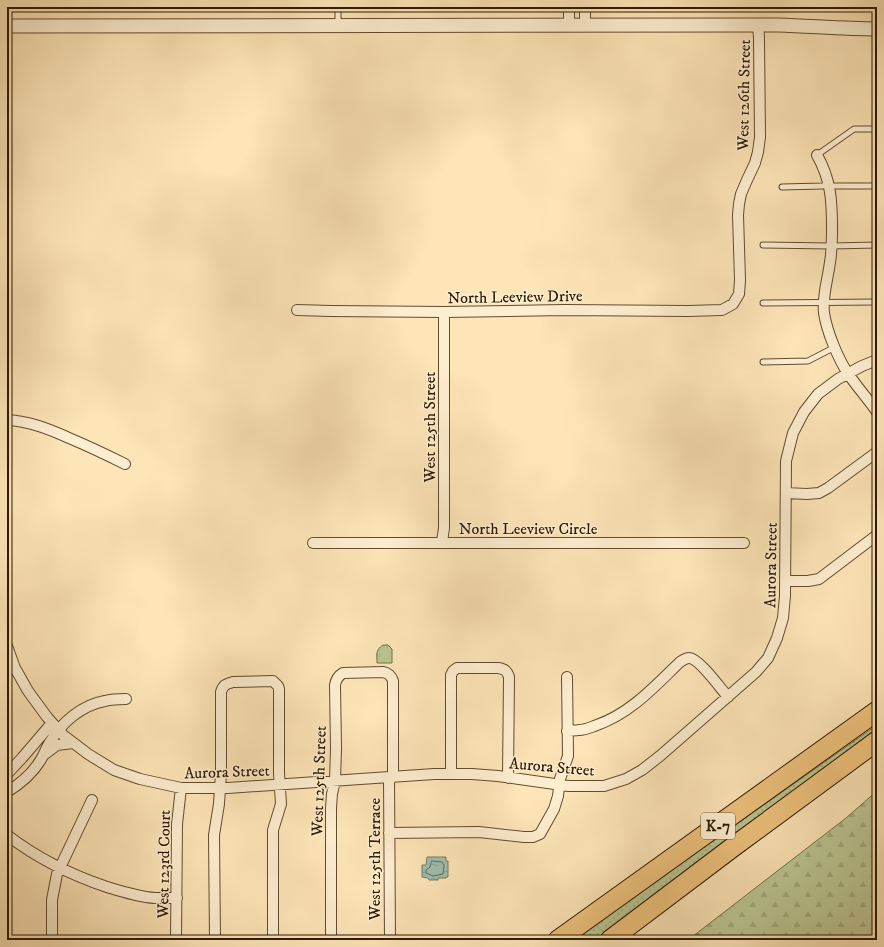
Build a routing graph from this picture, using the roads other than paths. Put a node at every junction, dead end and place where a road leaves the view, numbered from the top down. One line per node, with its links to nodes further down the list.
1 (338, 7): 4 (lane)
2 (569, 7): 5 (street)
3 (585, 7): 6 (street)
4 (338, 25): 5 (street); 8 (street)
5 (568, 25): 6 (street)
6 (585, 25): 7 (street)
7 (758, 25): 9 (street); 21 (street, West 126th Street)
8 (7, 26)
9 (877, 29)
10 (877, 129): 11 (lane)
11 (817, 155): 12 (street)
12 (829, 185): 13 (lane); 14 (lane); 17 (street)
13 (877, 186)
14 (782, 187)
15 (763, 245): 17 (lane)
16 (877, 245): 17 (lane)
17 (831, 246): 18 (street)
18 (824, 302): 19 (lane); 20 (lane); 24 (street)
19 (877, 302)
20 (763, 303)
21 (733, 304): 23 (street, North Leeview Drive)
22 (297, 310): 23 (street, North Leeview Drive)
23 (444, 312): 34 (street, West 125th Street)
24 (835, 347): 26 (lane); 27 (street)
25 (877, 360): 27 (street, Aurora Street)
26 (763, 362)
27 (848, 374): 28 (street); 32 (street, Aurora Street)
28 (877, 412)
29 (7, 420): 31 (street)
30 (877, 452): 32 (street)
31 (125, 464)
32 (786, 493): 37 (street, Aurora Street)
33 (877, 535): 37 (street)
34 (442, 542): 35 (street, North Leeview Circle); 36 (street, North Leeview Circle)
35 (313, 543)
36 (744, 544)
37 (785, 581): 41 (street, Aurora Street)
38 (7, 646): 44 (street, Aurora Street)
39 (390, 674): 51 (street, West 125th Terrace); 53 (street, West 125th Street)
40 (567, 677): 45 (street)
41 (728, 697): 45 (street); 55 (street, Aurora Street)
42 (126, 698): 44 (street)
43 (877, 711): 70 (highway, K-7)
44 (55, 727): 47 (street, Aurora Street); 48 (street); 49 (street)
45 (567, 730): 55 (street)
46 (877, 741): 71 (highway, K-7)
47 (73, 743): 48 (street); 56 (street, Aurora Street)
48 (43, 756): 58 (street)
49 (7, 774)
50 (451, 774): 51 (street, Aurora Street); 52 (street, Aurora Street); 52 (street)
51 (391, 777): 53 (street, Aurora Street); 60 (street, West 125th Terrace)
52 (508, 778): 55 (street, Aurora Street)
53 (335, 781): 54 (street, Aurora Street); 68 (street, West 125th Street)
54 (280, 784): 57 (street, Aurora Street); 57 (street); 67 (street)
55 (559, 785): 60 (street)
56 (181, 788): 57 (street, Aurora Street); 63 (street, West 123rd Court)
57 (220, 788): 66 (street)
58 (7, 792)
59 (92, 800): 62 (street)
60 (389, 833): 69 (street, West 125th Terrace)
61 (7, 835): 62 (street)
62 (60, 868): 63 (street); 64 (street)
63 (177, 898): 65 (street, West 123rd Court)
64 (52, 940)
65 (176, 940)
66 (215, 940)
67 (273, 940)
68 (331, 940)
69 (390, 940)
70 (558, 940)
71 (610, 940)

